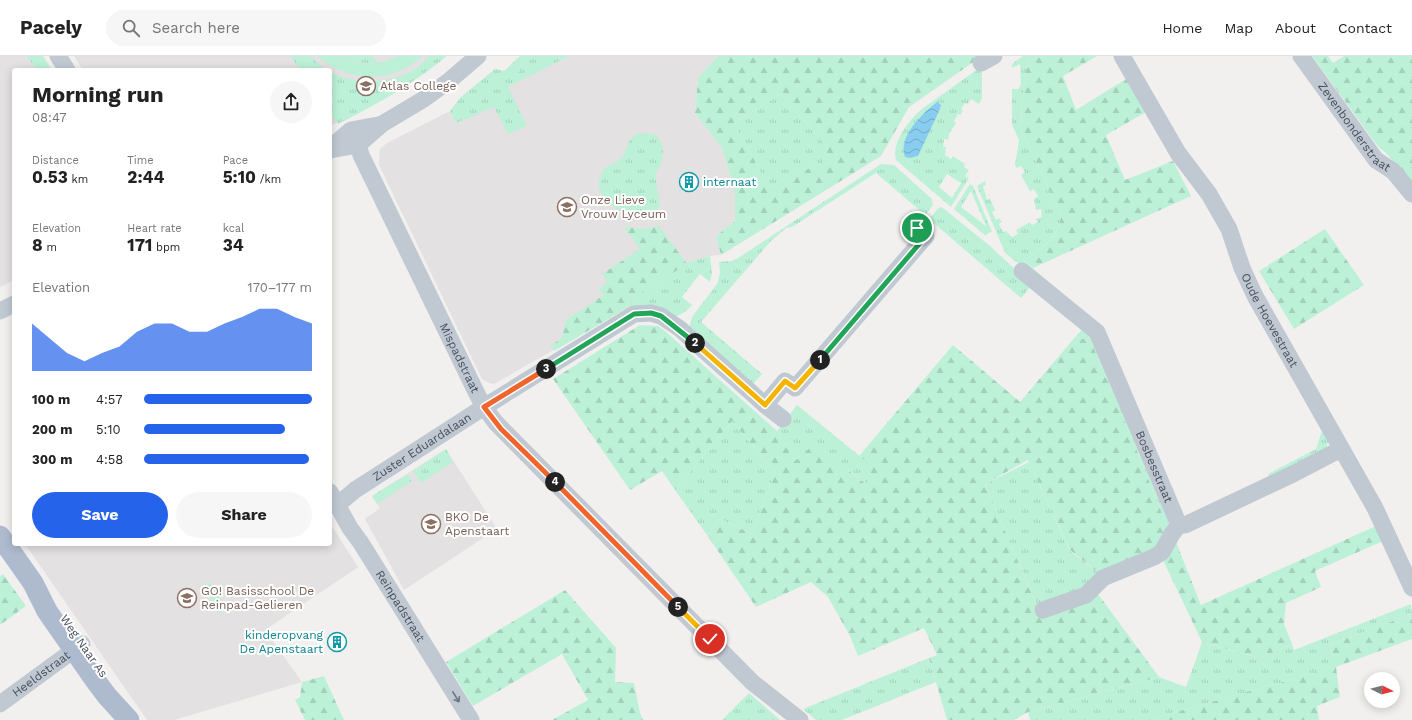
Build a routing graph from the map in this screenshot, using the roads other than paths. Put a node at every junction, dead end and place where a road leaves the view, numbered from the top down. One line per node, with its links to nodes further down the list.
1 (58, 56): 5 (street)
2 (478, 56): 6 (street)
3 (1122, 56): 16 (street, Oude Hoevestraat)
4 (1301, 56): 8 (street, Zevenbonderstraat)
5 (66, 68)
6 (355, 139): 7 (street); 14 (street, Mispadstraat)
7 (332, 148)
8 (1412, 194)
9 (917, 228): 13 (street)
10 (1022, 271): 18 (street, Bosbesstraat)
11 (12, 305): 12 (street)
12 (0, 311)
13 (765, 405): 14 (street, Zuster Eduardalaan); 15 (street, Zuster Eduardalaan)
14 (484, 407): 17 (street, Zuster Eduardalaan); 26 (street, Mispadstraat)
15 (784, 419)
16 (1341, 449): 18 (street); 20 (street, Oude Hoevestraat)
17 (333, 497): 25 (street, Reinpadstraat, one-way to 25)
18 (1179, 525): 21 (street)
19 (0, 536): 22 (main road, Weg Naar As)
20 (1412, 588)
21 (1043, 610)
22 (78, 647): 23 (street, Heeldstraat); 24 (main road, Weg Naar As)
23 (0, 704)
24 (127, 718)
25 (471, 720)
26 (800, 720)

